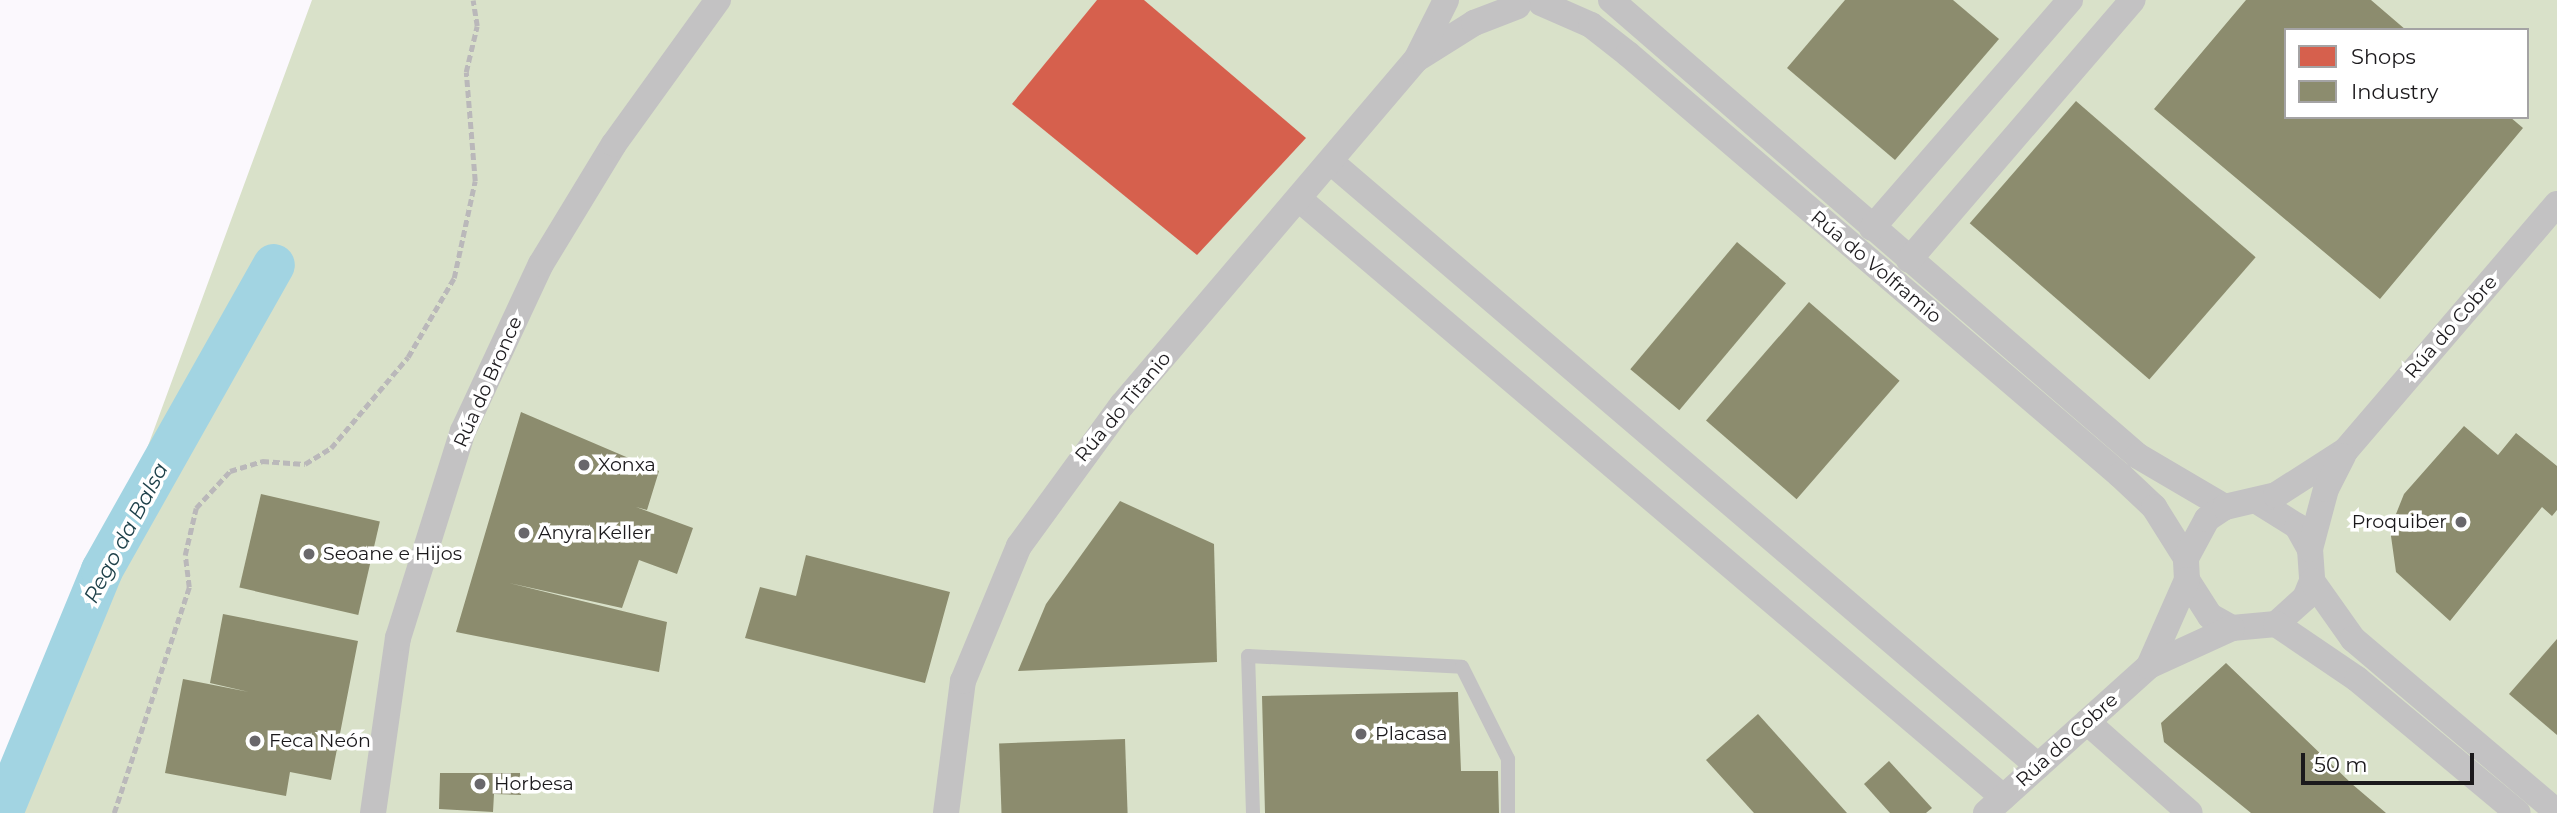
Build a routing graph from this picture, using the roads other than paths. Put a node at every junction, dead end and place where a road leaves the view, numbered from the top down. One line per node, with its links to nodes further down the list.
1 (719, 0): 26 (street, Rúa do Bronce)
2 (1446, 0): 7 (street)
3 (1611, 0): 11 (street, Rúa do Volframio)
4 (2070, 0): 11 (street)
5 (2133, 0): 12 (street)
6 (1524, 2): 7 (street); 17 (street, Rúa do Volframio)
7 (1416, 60): 8 (street, Rúa do Titanio)
8 (1331, 162): 9 (street, Rúa do Titanio); 23 (street)
9 (1299, 199): 24 (street); 27 (street, Rúa do Titanio)
10 (2557, 204): 13 (street, Rúa do Cobre)
11 (1872, 228): 12 (street, Rúa do Volframio)
12 (1909, 260): 15 (street, Rúa do Volframio)
13 (2346, 450): 14 (street); 16 (street)
14 (2260, 503): 15 (street); 16 (street)
15 (2225, 507): 17 (street)
16 (2310, 549): 18 (street)
17 (2187, 569): 20 (street); 21 (street)
18 (2312, 581): 19 (street); 25 (street)
19 (2276, 624): 20 (street); 31 (street)
20 (2232, 628): 21 (street)
21 (2149, 666): 22 (street, Rúa do Cobre)
22 (2087, 722): 23 (street, Rúa do Cobre); 30 (street)
23 (2038, 766): 24 (street, Rúa do Cobre)
24 (1994, 805)
25 (2557, 812)
26 (373, 813)
27 (946, 813)
28 (1253, 813): 29 (lane)
29 (1508, 813)
30 (2190, 813)
31 (2518, 813)

